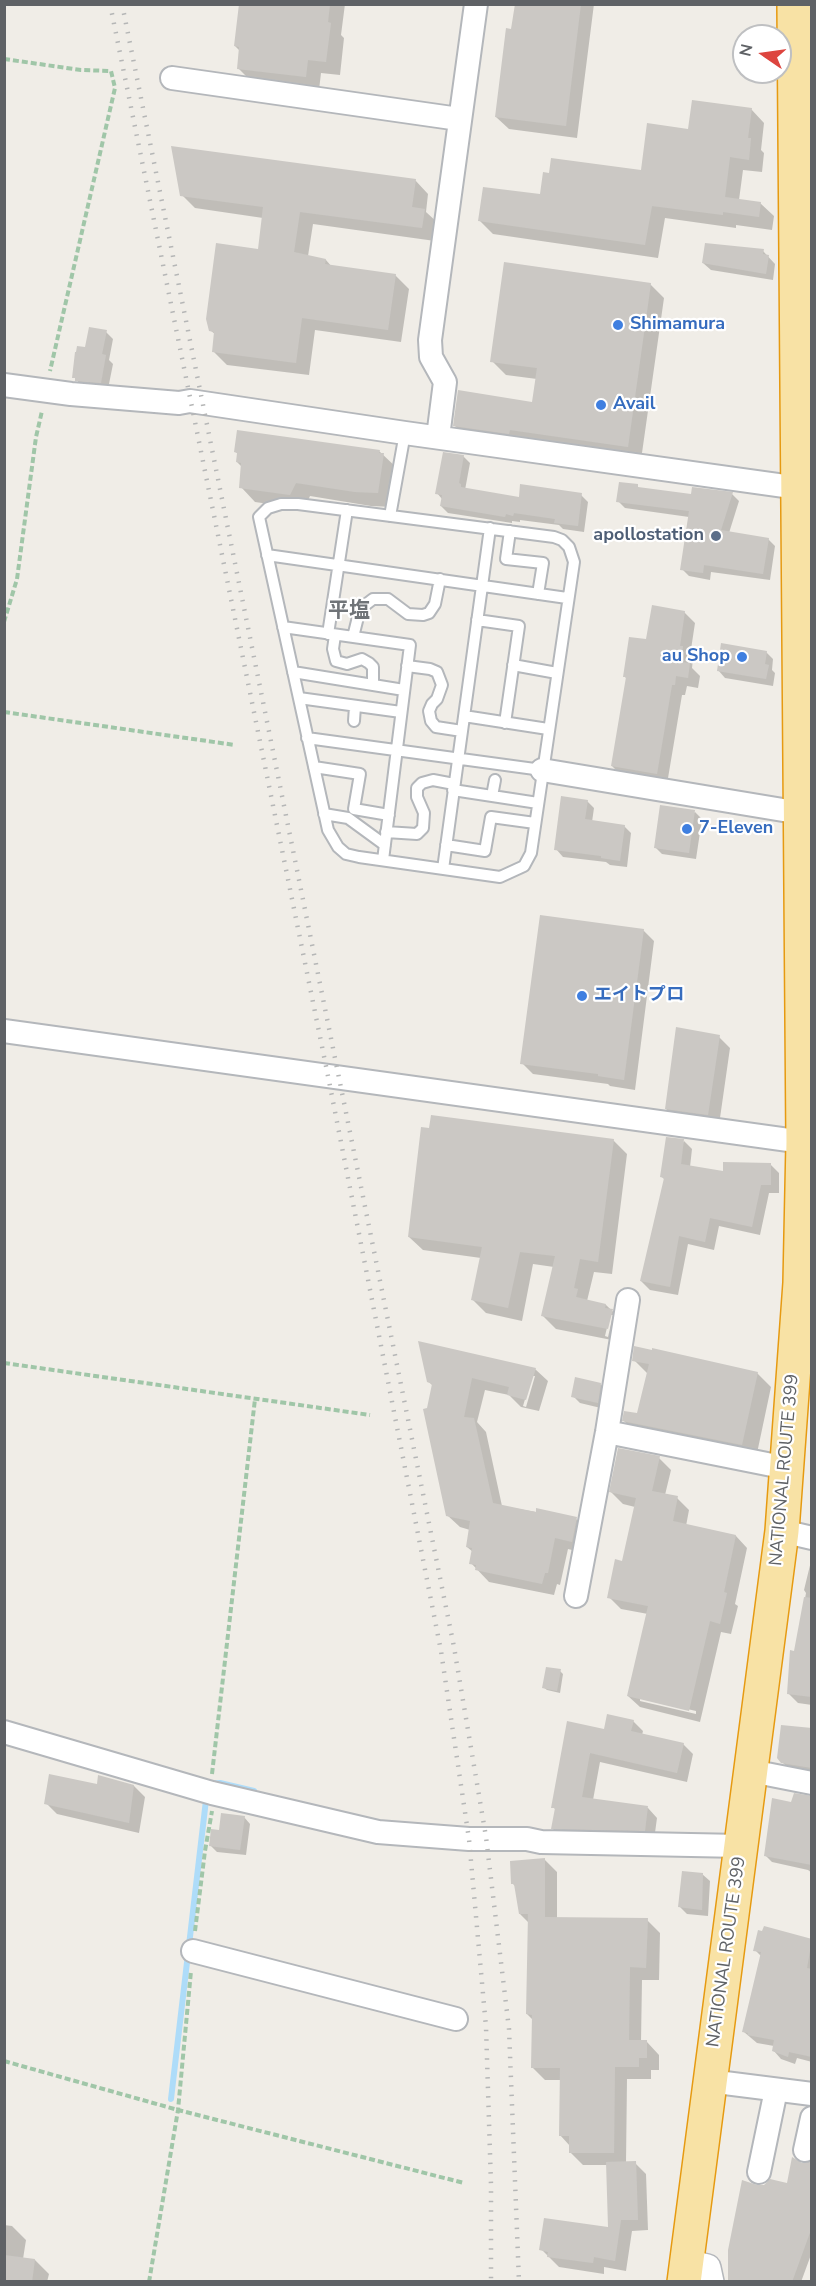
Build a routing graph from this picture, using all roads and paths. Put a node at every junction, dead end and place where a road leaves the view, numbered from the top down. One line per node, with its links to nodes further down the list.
1 (476, 4): 5 (street)
2 (794, 4): 6 (highway, NATIONAL ROUTE 399)
3 (4, 59): 8 (path)
4 (172, 78): 5 (street)
5 (459, 119): 10 (street)
6 (804, 271): 11 (highway, NATIONAL ROUTE 399)
7 (4, 385): 8 (street)
8 (46, 392): 9 (street); 23 (path)
9 (405, 433): 10 (street); 13 (lane)
10 (438, 437): 11 (street)
11 (799, 488): 31 (highway, NATIONAL ROUTE 399)
12 (347, 510): 13 (lane); 16 (lane); 17 (lane)
13 (390, 516): 14 (lane)
14 (490, 528): 15 (lane); 19 (lane)
15 (510, 531): 20 (lane); 21 (lane)
16 (267, 555): 17 (lane); 24 (lane)
17 (339, 565): 18 (lane); 25 (lane)
18 (440, 579): 19 (lane); 26 (lane)
19 (482, 585): 20 (lane); 22 (lane)
20 (538, 594): 21 (lane)
21 (567, 598): 30 (lane)
22 (477, 620): 27 (lane); 38 (lane)
23 (4, 622)
24 (284, 627): 25 (lane); 29 (lane)
25 (332, 634): 26 (lane); 32 (lane)
26 (353, 637): 28 (lane)
27 (513, 665): 30 (lane); 40 (lane)
28 (407, 666): 33 (lane); 42 (lane)
29 (293, 672): 32 (lane); 34 (lane)
30 (556, 673): 41 (lane)
31 (806, 678): 53 (highway, NATIONAL ROUTE 399)
32 (373, 685): 33 (lane)
33 (404, 690): 37 (lane)
34 (298, 698): 35 (lane); 43 (lane)
35 (356, 706): 37 (lane); 39 (lane)
36 (4, 712): 44 (path)
37 (401, 712): 45 (lane)
38 (464, 716): 40 (lane); 42 (lane)
39 (354, 721)
40 (505, 723): 41 (lane)
41 (548, 729): 48 (lane)
42 (462, 731): 46 (lane)
43 (307, 738): 45 (lane); 47 (lane)
44 (235, 745)
45 (397, 750): 46 (lane); 55 (lane)
46 (458, 759): 48 (lane); 50 (lane)
47 (314, 767): 54 (lane); 55 (lane)
48 (542, 770): 52 (lane); 53 (street)
49 (495, 780): 51 (lane)
50 (454, 787): 51 (lane); 57 (lane); 58 (lane)
51 (492, 796): 52 (lane)
52 (538, 803): 56 (lane)
53 (801, 813): 63 (highway, NATIONAL ROUTE 399)
54 (324, 814): 59 (lane); 60 (lane)
55 (389, 815): 57 (lane)
56 (535, 823): 58 (lane); 61 (lane)
57 (386, 832): 59 (lane)
58 (446, 844): 61 (lane)
59 (385, 845): 60 (lane)
60 (383, 860): 61 (lane)
61 (442, 869)
62 (4, 1031): 63 (street)
63 (802, 1142): 64 (highway, NATIONAL ROUTE 399)
64 (806, 1283): 70 (highway, NATIONAL ROUTE 399)
65 (628, 1300): 69 (street)
66 (4, 1363): 67 (path)
67 (255, 1399): 68 (path); 76 (path)
68 (370, 1415)
69 (607, 1432): 70 (street); 72 (street)
70 (787, 1468): 71 (highway, NATIONAL ROUTE 399)
71 (796, 1535): 74 (highway, NATIONAL ROUTE 399)
72 (576, 1596)
73 (4, 1732): 76 (street)
74 (751, 1771): 75 (street); 77 (highway, NATIONAL ROUTE 399)
75 (812, 1783)
76 (212, 1792): 77 (street); 78 (path)
77 (741, 1846): 81 (highway, NATIONAL ROUTE 399)
78 (193, 1951): 79 (street); 84 (path)
79 (456, 2019)
80 (4, 2061): 84 (path)
81 (709, 2081): 82 (street); 89 (highway, NATIONAL ROUTE 399)
82 (776, 2090): 83 (street); 87 (street)
83 (812, 2094)
84 (178, 2110): 88 (path); 90 (path)
85 (812, 2118): 86 (street)
86 (805, 2150)
87 (759, 2172)
88 (464, 2183)
89 (693, 2275)
90 (150, 2282)

